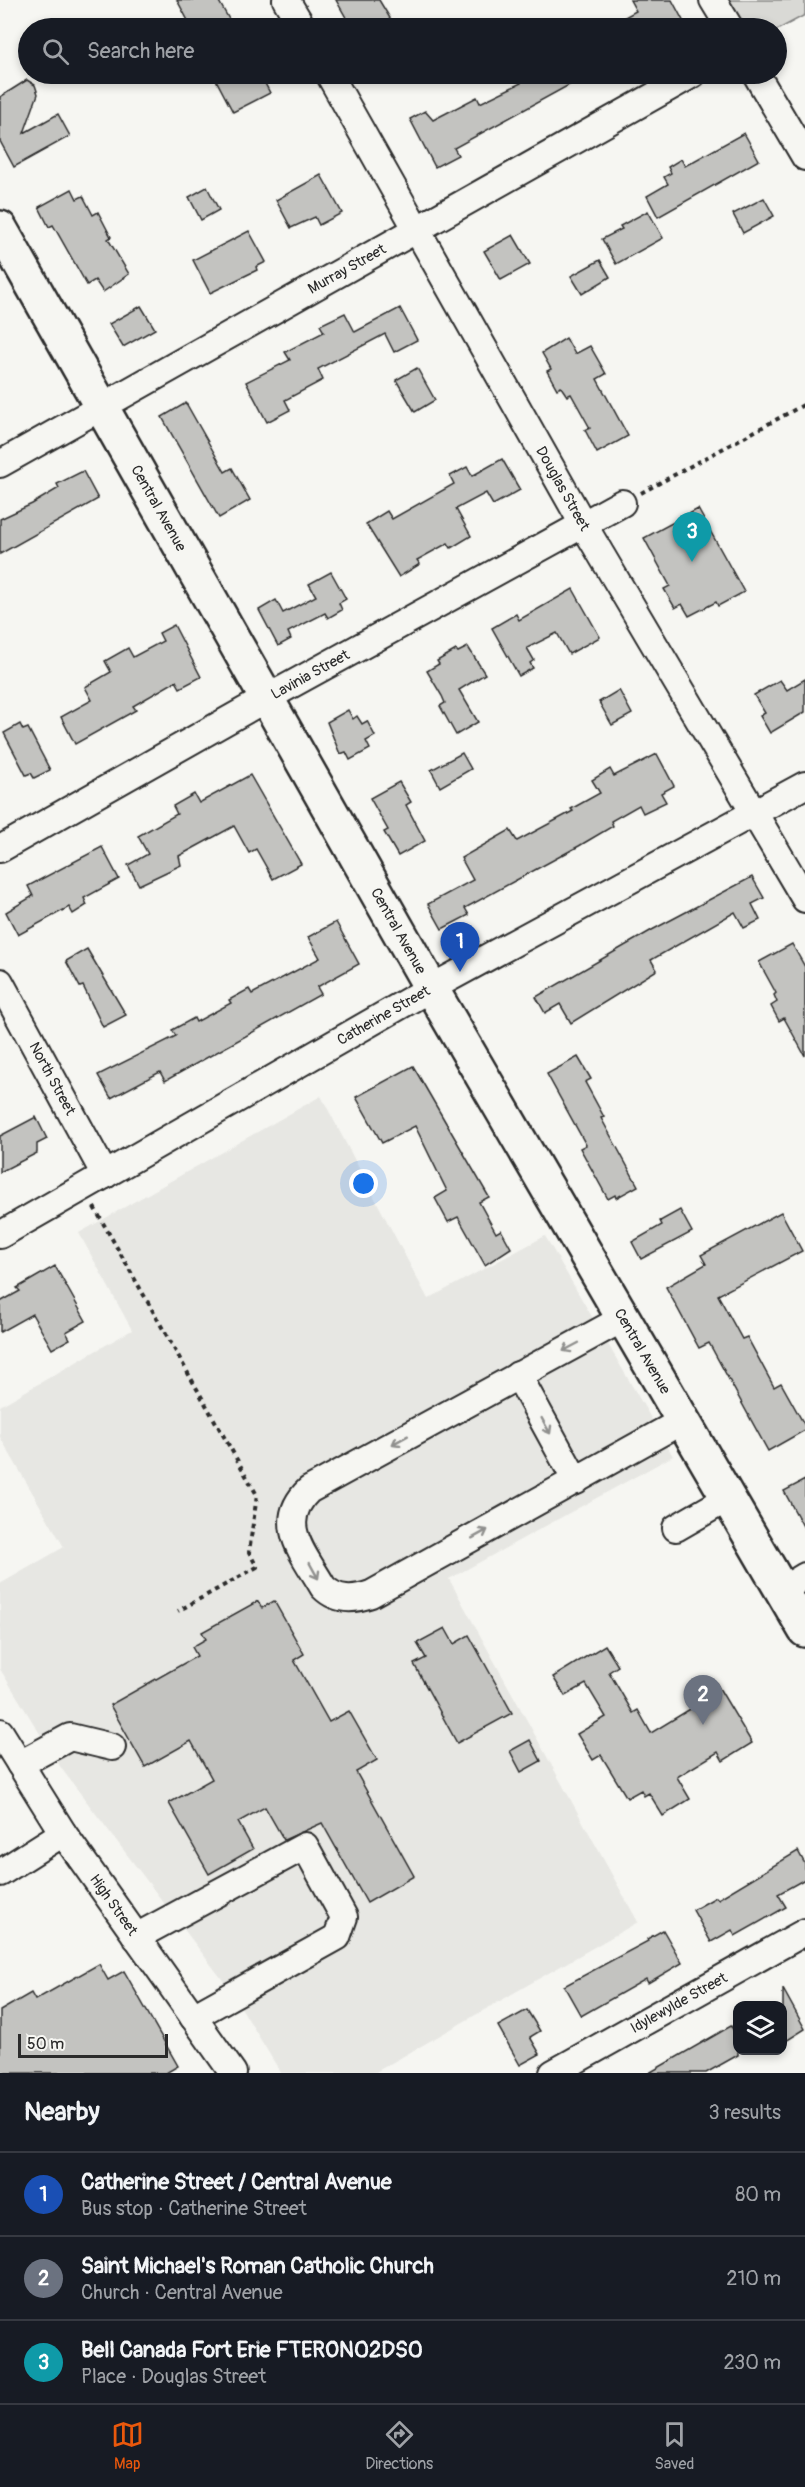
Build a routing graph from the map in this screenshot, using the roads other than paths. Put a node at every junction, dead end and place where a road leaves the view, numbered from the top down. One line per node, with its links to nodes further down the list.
1 (286, 0): 3 (street)
2 (714, 0): 4 (street)
3 (297, 18)
4 (724, 18)
5 (335, 84): 10 (street, Douglas Street)
6 (675, 84): 10 (street, Murray Street)
7 (762, 84): 8 (street)
8 (805, 157)
9 (0, 228): 11 (main road, Central Avenue)
10 (418, 228): 11 (street, Murray Street); 14 (street, Douglas Street)
11 (101, 406): 12 (street, Murray Street); 15 (main road, Central Avenue)
12 (0, 464)
13 (622, 503): 14 (street, Lavinia Street)
14 (584, 524): 15 (street, Lavinia Street); 17 (street, Douglas Street)
15 (267, 698): 18 (street, Lavinia Street); 21 (main road, Central Avenue)
16 (805, 785): 17 (street, Catherine Street)
17 (755, 813): 19 (street, Douglas Street); 21 (street, Catherine Street)
18 (0, 849)
19 (805, 899)
20 (0, 982): 22 (street, North Street)
21 (430, 988): 22 (street, Catherine Street); 24 (main road, Central Avenue)
22 (105, 1175): 23 (street, Catherine Street)
23 (0, 1235)
24 (622, 1319): 25 (street, one-way to 25); 26 (main road, Central Avenue)
25 (518, 1375): 27 (street, one-way to 27); 27 (street, one-way to 27)
26 (682, 1421): 27 (street); 28 (main road, Central Avenue)
27 (576, 1481)
28 (728, 1498): 29 (street); 30 (main road, Central Avenue)
29 (676, 1528)
30 (793, 1583): 31 (main road, Central Avenue)
31 (805, 1630)
32 (0, 1732): 34 (street, High Street)
33 (112, 1747): 34 (street)
34 (20, 1764): 35 (street, High Street)
35 (63, 1833): 36 (street); 38 (street, High Street)
36 (0, 1873)
37 (805, 1932): 41 (street, Idylewylde Street)
38 (136, 1937): 39 (street, High Street); 39 (street)
39 (193, 2016): 40 (street, High Street)
40 (233, 2073)
41 (553, 2073)

